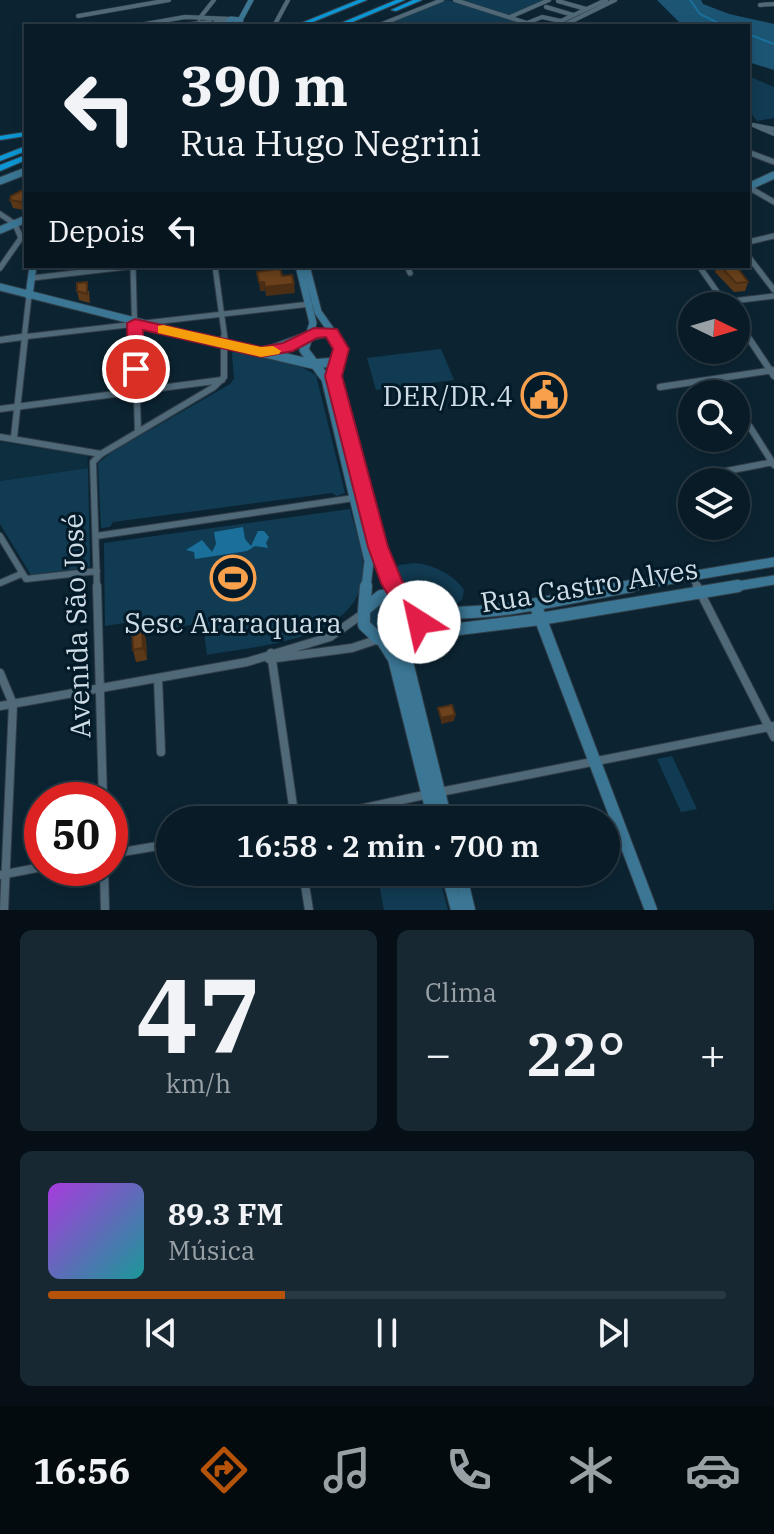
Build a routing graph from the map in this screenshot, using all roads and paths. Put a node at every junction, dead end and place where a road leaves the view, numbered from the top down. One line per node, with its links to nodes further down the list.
1 (169, 0): 22 (street)
2 (214, 0): 24 (street)
3 (248, 0): 25 (main road)
4 (288, 0): 29 (street)
5 (364, 0): 30 (highway)
6 (402, 0): 31 (highway)
7 (419, 0): 32 (highway)
8 (442, 0): 33 (street)
9 (455, 0): 23 (street)
10 (549, 0): 23 (street)
11 (587, 0): 15 (street)
12 (606, 0): 15 (street)
13 (615, 0): 35 (street)
14 (558, 1): 19 (street)
15 (599, 3): 19 (street)
16 (774, 4): 17 (street)
17 (760, 5)
18 (546, 7): 20 (street)
19 (586, 9): 20 (street)
20 (573, 15): 26 (street)
21 (78, 16): 22 (street)
22 (84, 16): 27 (street)
23 (510, 17): 26 (street)
24 (199, 21): 25 (street); 25 (street); 28 (street)
25 (233, 22)
26 (527, 23): 34 (street)
27 (89, 24)
28 (145, 24)
29 (275, 24)
30 (302, 24)
31 (342, 24)
32 (359, 24)
33 (382, 24)
34 (530, 24)
35 (566, 24)
36 (763, 127): 37 (street)
37 (774, 131)
38 (24, 133): 39 (highway)
39 (0, 137)
40 (24, 149): 43 (highway)
41 (750, 153): 44 (street)
42 (24, 158): 45 (highway)
43 (0, 159)
44 (774, 162)
45 (0, 168)
46 (24, 172): 48 (main road)
47 (774, 175): 49 (main road)
48 (0, 181)
49 (750, 186)
50 (750, 188): 51 (street)
51 (774, 202)
52 (0, 214): 54 (street)
53 (24, 222): 54 (main road)
54 (15, 224): 55 (main road); 59 (street)
55 (0, 230)
56 (774, 236): 57 (street)
57 (750, 242)
58 (750, 259): 71 (street)
59 (0, 268)
60 (33, 268): 67 (main road)
61 (117, 268): 67 (street)
62 (134, 268): 75 (street)
63 (215, 268): 74 (street)
64 (300, 268): 73 (main road)
65 (306, 268): 73 (main road)
66 (700, 268): 70 (street)
67 (32, 278): 69 (main road)
68 (0, 287): 69 (main road)
69 (29, 292): 75 (main road); 78 (street)
70 (717, 292)
71 (774, 293): 72 (street)
72 (750, 298)
73 (312, 304): 74 (street); 76 (main road); 77 (main road)
74 (222, 315): 75 (street); 81 (street)
75 (135, 323): 78 (street); 81 (main road); 89 (street)
76 (331, 332): 77 (main road); 83 (main road)
77 (310, 336): 82 (main road); 84 (main road)
78 (24, 338): 79 (street); 90 (street)
79 (0, 340)
80 (750, 340): 85 (street)
81 (225, 343): 82 (main road); 87 (street)
82 (261, 352): 84 (main road)
83 (336, 362): 84 (main road); 109 (main road)
84 (312, 364): 99 (main road)
85 (773, 372): 86 (street)
86 (719, 379): 88 (street)
87 (222, 380): 89 (street); 93 (street)
88 (660, 387)
89 (136, 392): 90 (street); 93 (street)
90 (17, 407): 91 (street); 95 (street)
91 (0, 409)
92 (750, 427): 97 (street)
93 (138, 432): 96 (street)
94 (0, 437): 95 (street)
95 (14, 437): 96 (street)
96 (101, 454): 101 (street, Avenida São José)
97 (773, 463): 98 (street)
98 (745, 468)
99 (354, 498): 101 (street); 112 (main road)
100 (0, 536): 104 (street)
101 (96, 536): 103 (street, Avenida São José)
102 (774, 562): 105 (main road, Rua Castro Alves)
103 (97, 571): 104 (street); 119 (street, Avenida São José)
104 (24, 576): 107 (street)
105 (692, 577): 108 (street); 110 (main road, Rua Castro Alves)
106 (774, 580): 108 (main road, Rua Castro Alves)
107 (0, 583)
108 (700, 593): 113 (main road, Rua Castro Alves); 122 (street)
109 (405, 598): 111 (main road); 112 (main road)
110 (535, 604): 111 (main road, Rua Castro Alves); 113 (main road)
111 (416, 607): 114 (main road)
112 (364, 612): 115 (main road); 116 (street)
113 (540, 619): 114 (main road, Rua Castro Alves); 125 (main road)
114 (409, 636): 115 (main road); 127 (main road)
115 (380, 639): 116 (street); 127 (main road)
116 (272, 656): 118 (street); 128 (street)
117 (0, 673): 120 (street)
118 (158, 679): 119 (street); 124 (street)
119 (101, 690): 120 (street); 126 (street, Avenida São José)
120 (13, 704): 121 (street); 135 (street)
121 (0, 706)
122 (771, 726): 123 (street); 125 (street)
123 (774, 737)
124 (161, 752)
125 (595, 761): 127 (street); 145 (main road)
126 (103, 782)
127 (433, 793): 129 (street); 130 (main road); 131 (main road)
128 (293, 806)
129 (373, 806)
130 (433, 806)
131 (439, 806)
132 (156, 846): 133 (street)
133 (128, 851)
134 (24, 871): 135 (street)
135 (2, 875): 140 (street)
136 (104, 886): 141 (street)
137 (305, 886): 142 (street)
138 (451, 886): 143 (main road)
139 (463, 886): 144 (main road)
140 (4, 910)
141 (105, 910)
142 (309, 910)
143 (457, 910)
144 (469, 910)
145 (651, 910)

